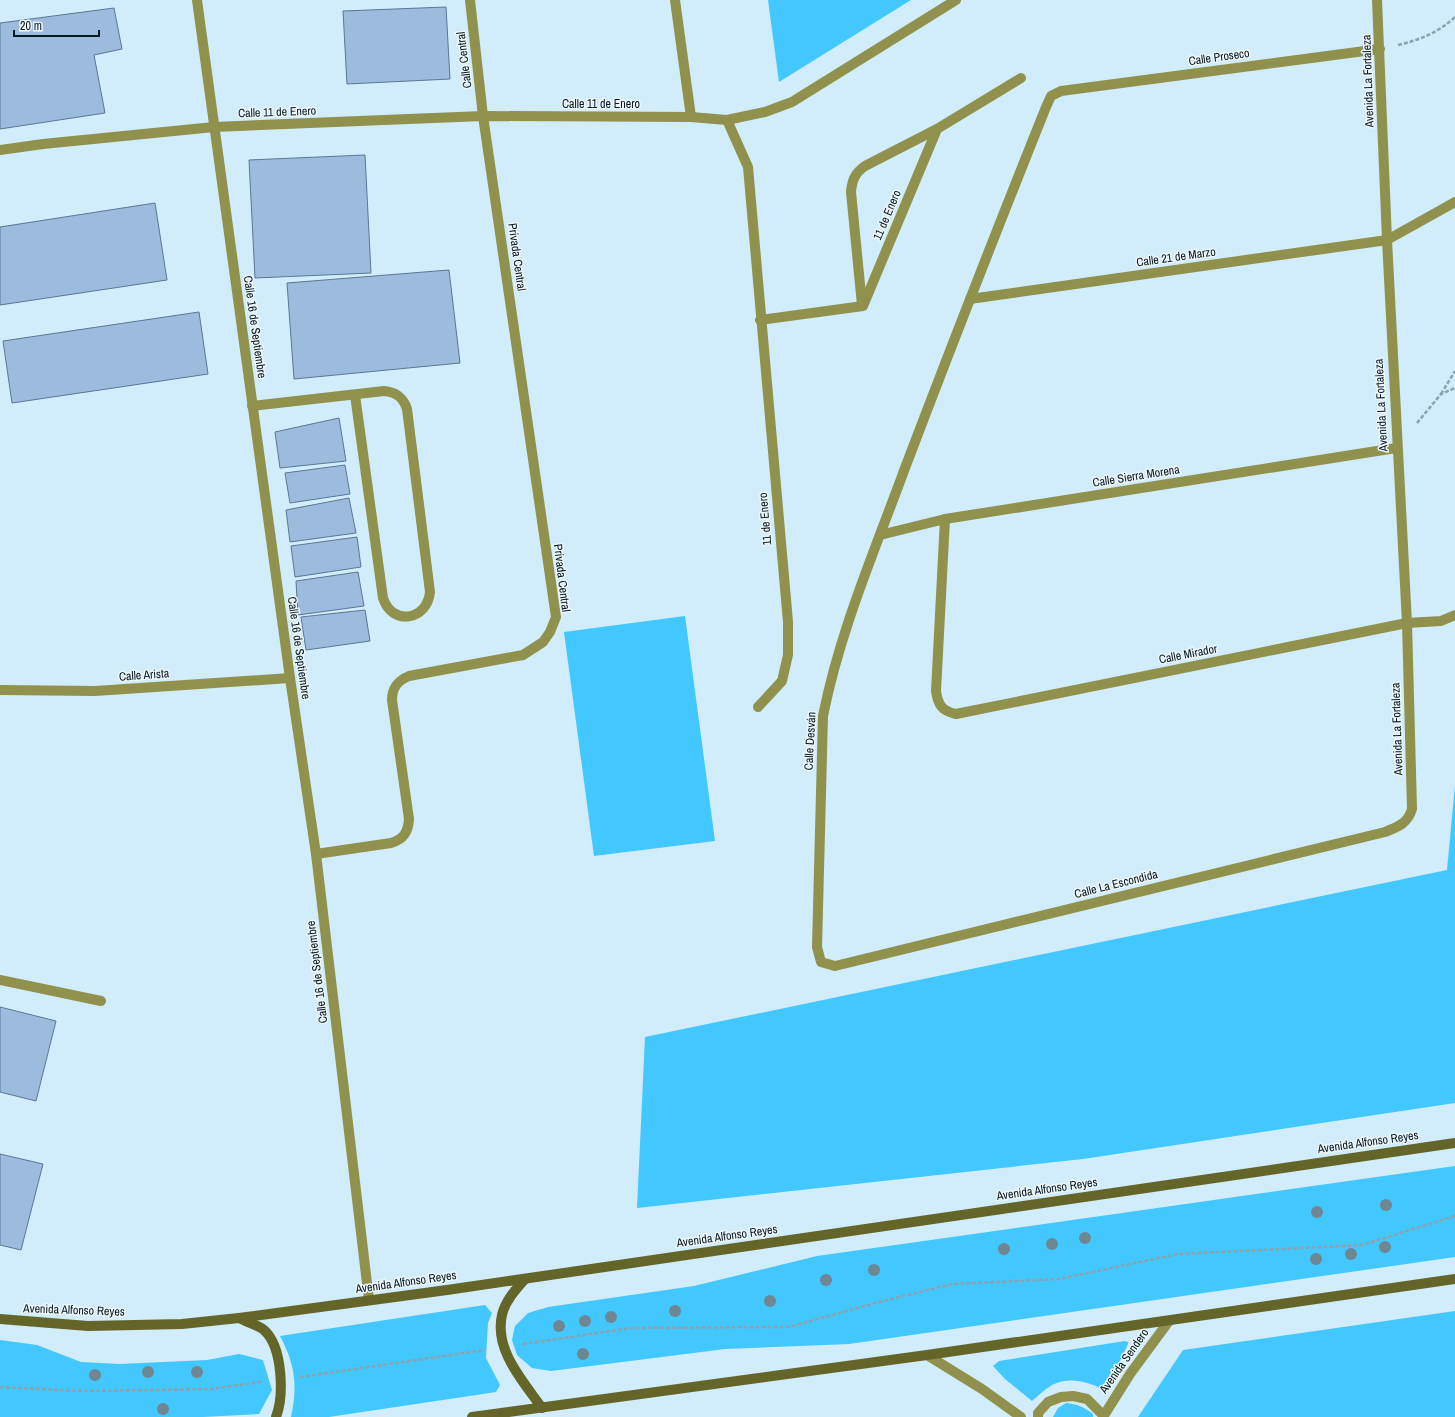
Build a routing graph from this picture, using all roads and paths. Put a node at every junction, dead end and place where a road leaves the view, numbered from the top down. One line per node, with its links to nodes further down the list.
1 (197, 0): 13 (street, Calle 16 de Septiembre)
2 (470, 0): 10 (street, Calle Central)
3 (675, 0): 11 (street)
4 (956, 0): 12 (street, Calle 11 de Enero)
5 (1378, 0): 7 (street, Avenida La Fortaleza)
6 (1455, 17): 7 (path)
7 (1380, 49): 9 (street, Calle Proseco); 17 (street, Avenida La Fortaleza)
8 (1020, 78): 14 (street)
9 (1061, 91): 18 (street, Calle Desván)
10 (484, 116): 11 (street, Calle 11 de Enero); 13 (street, Calle 11 de Enero); 35 (street, Privada Central)
11 (691, 117): 12 (street, Calle 11 de Enero)
12 (727, 120): 20 (street, 11 de Enero)
13 (214, 127): 15 (street, Calle 11 de Enero); 25 (street, Calle 16 de Septiembre)
14 (937, 129): 19 (street, 11 de Enero); 19 (street)
15 (0, 150)
16 (1455, 202): 17 (street)
17 (1386, 240): 18 (street, Calle 21 de Marzo); 26 (street, Avenida La Fortaleza)
18 (970, 299): 28 (street, Calle Desván)
19 (862, 306): 20 (street)
20 (760, 320): 33 (street, 11 de Enero)
21 (1455, 371): 23 (path)
22 (1455, 388): 23 (path)
23 (1441, 394): 26 (path)
24 (355, 395): 24 (street); 25 (street)
25 (252, 406): 31 (street, Calle 16 de Septiembre)
26 (1396, 448): 27 (street, Calle Sierra Morena); 30 (street, Avenida La Fortaleza)
27 (945, 519): 28 (street, Calle Sierra Morena); 30 (street, Calle Mirador)
28 (880, 535): 36 (street, Calle Desván)
29 (1455, 615): 30 (street, Calle Mirador)
30 (1407, 623): 34 (street, Avenida La Fortaleza)
31 (290, 678): 32 (street, Calle Arista); 35 (street, Calle 16 de Septiembre)
32 (0, 690)
33 (758, 707)
34 (1412, 809): 36 (street, Calle La Escondida)
35 (316, 854): 43 (street, Calle 16 de Septiembre)
36 (819, 958)
37 (0, 980): 38 (street)
38 (101, 1001)
39 (1455, 1143): 41 (main road, Avenida Alfonso Reyes)
40 (1455, 1216): 47 (path)
41 (525, 1279): 43 (main road, Avenida Alfonso Reyes); 47 (main road)
42 (1455, 1279): 46 (main road)
43 (369, 1300): 44 (main road, Avenida Alfonso Reyes)
44 (239, 1318): 45 (main road, Avenida Alfonso Reyes); 49 (main road)
45 (0, 1319)
46 (1169, 1321): 48 (main road); 52 (street, Avenida Sendero)
47 (504, 1346): 49 (path); 51 (main road)
48 (927, 1355): 51 (main road); 55 (street)
49 (281, 1380): 50 (path); 53 (main road)
50 (0, 1386)
51 (542, 1408): 54 (main road)
52 (1103, 1416): 56 (street)
53 (276, 1417)
54 (472, 1417)
55 (1021, 1417)
56 (1038, 1417)

